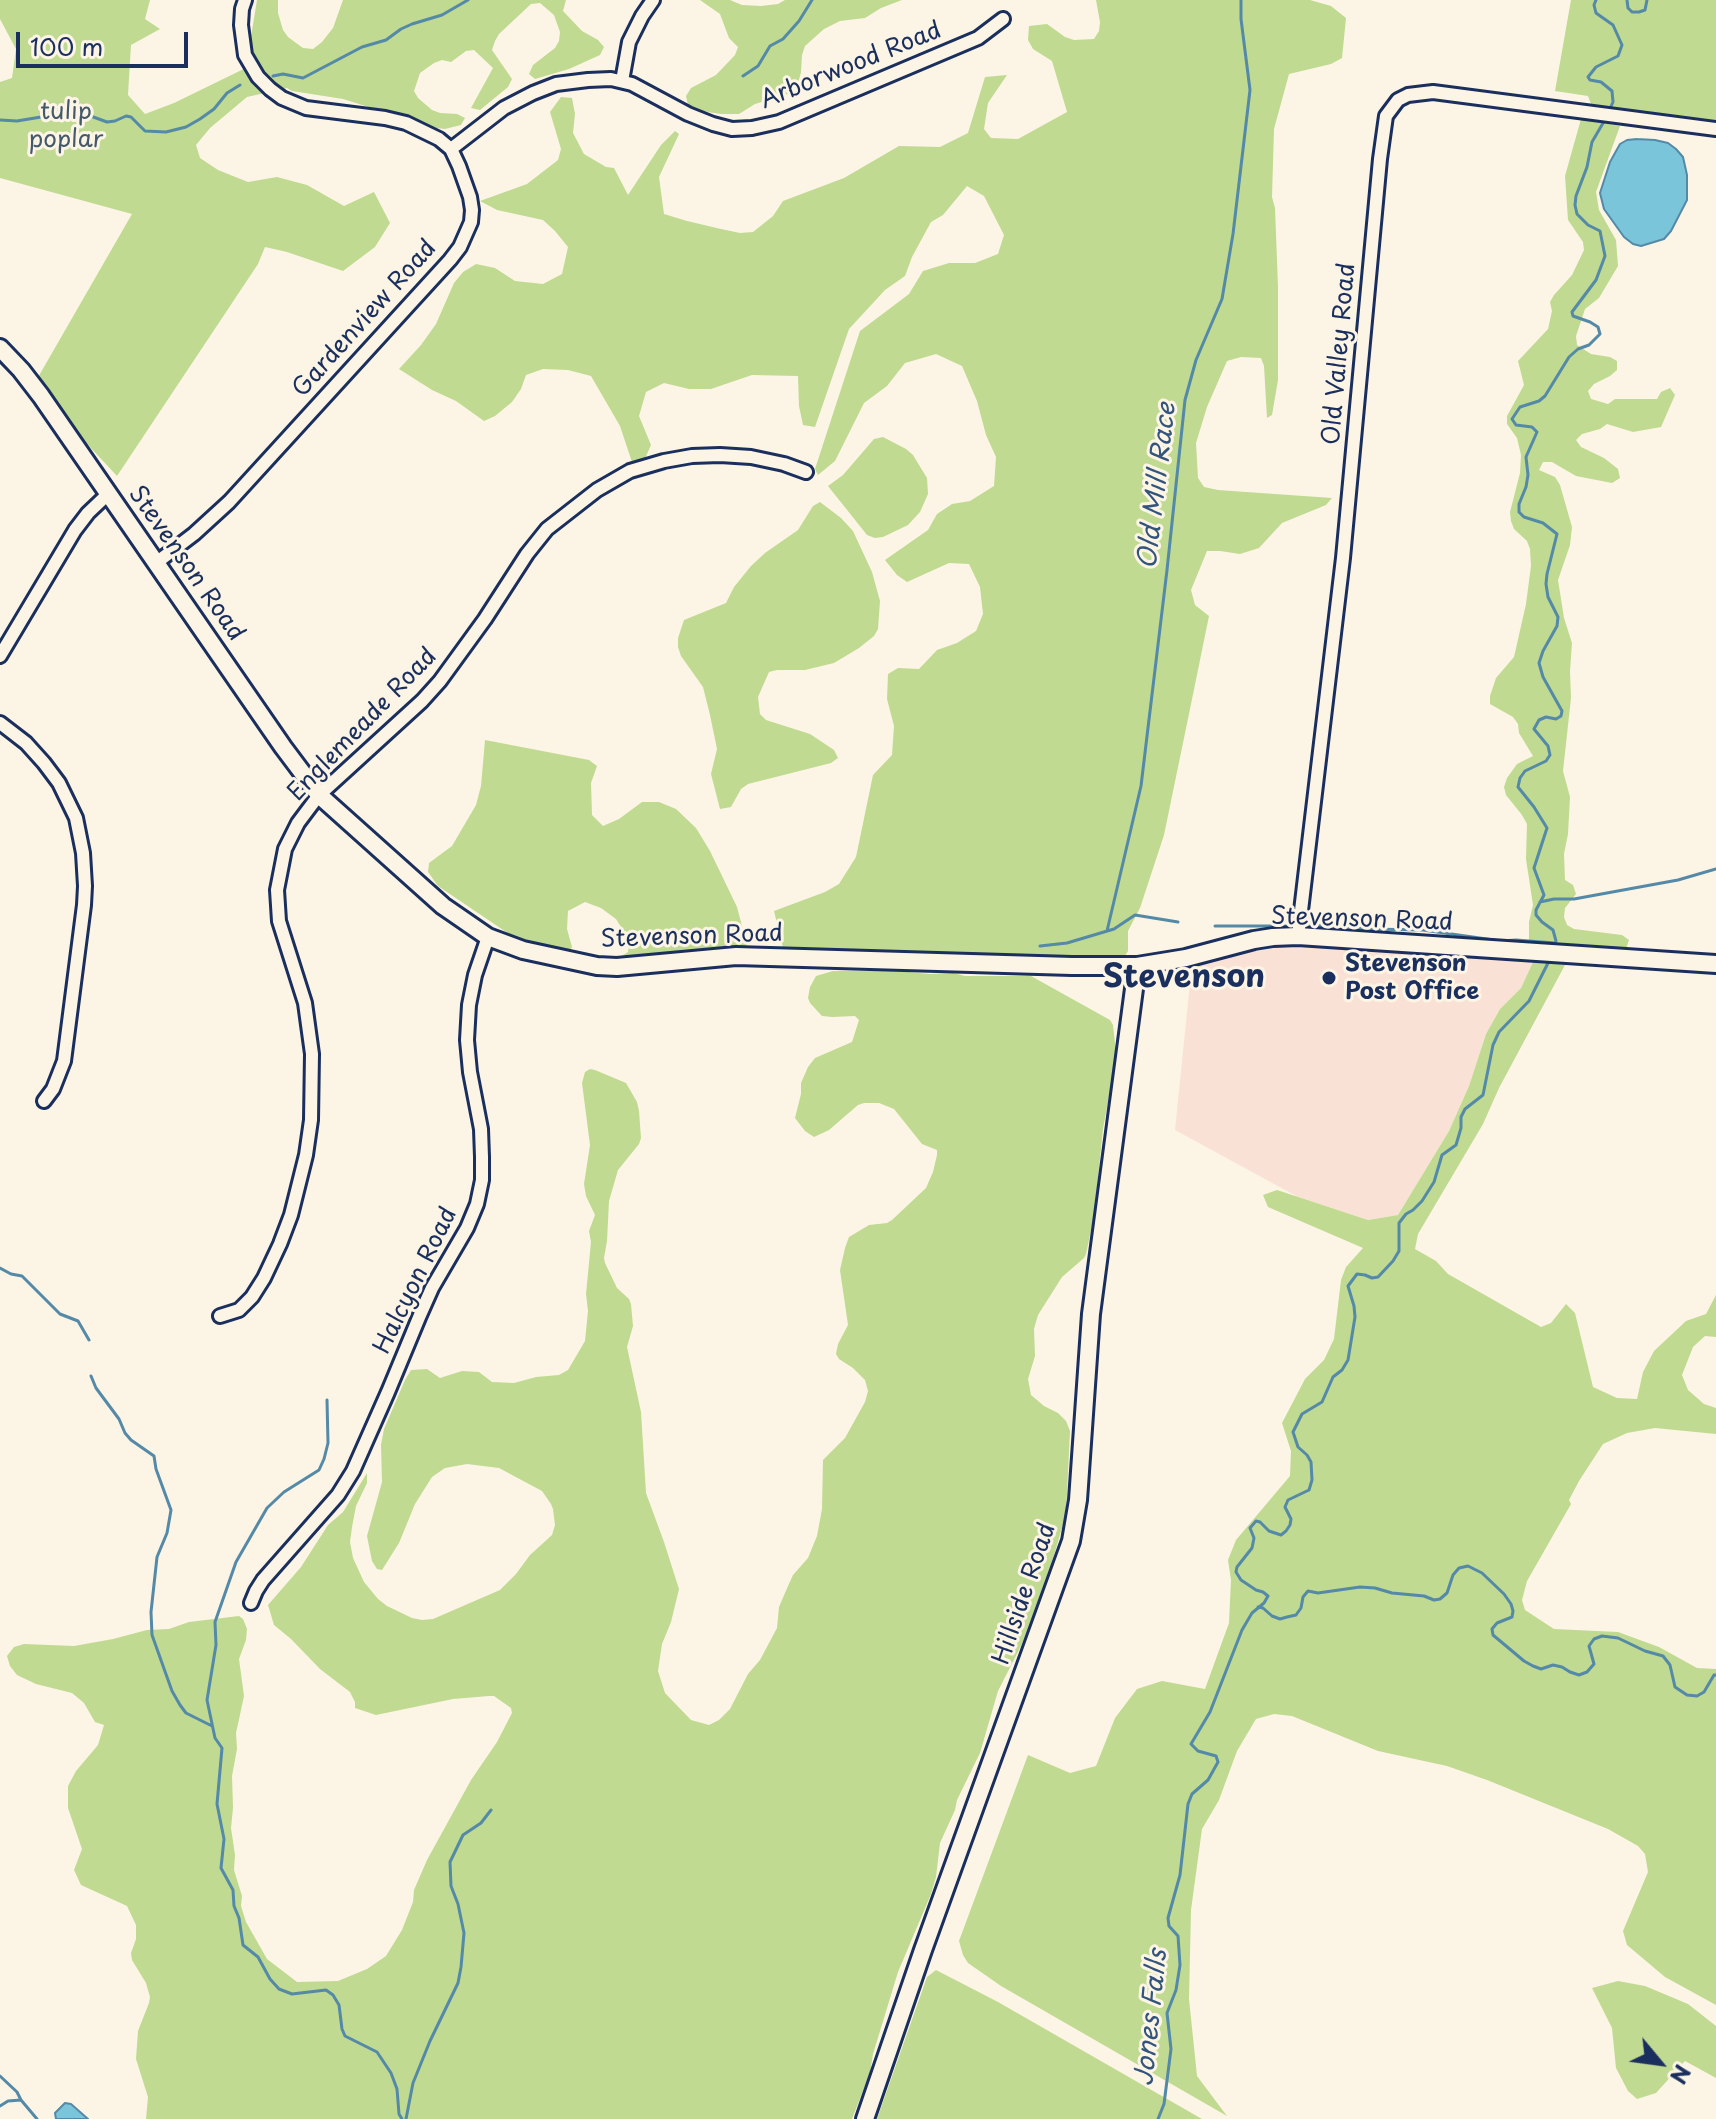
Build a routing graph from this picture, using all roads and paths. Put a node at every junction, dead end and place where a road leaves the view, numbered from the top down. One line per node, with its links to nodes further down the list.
1 (245, 0): 6 (street)
2 (653, 0): 4 (street)
3 (1003, 19): 4 (street, Arborwood Road)
4 (622, 81): 6 (street, Arborwood Road)
5 (1716, 129): 14 (street, Old Valley Road)
6 (451, 149): 10 (street, Gardenview Road)
7 (0, 348): 9 (street, Stevenson Road)
8 (806, 472): 13 (street, Englemeade Road)
9 (108, 494): 10 (street, Stevenson Road); 11 (street)
10 (156, 563): 13 (street, Stevenson Road)
11 (0, 656)
12 (0, 723): 18 (street)
13 (319, 795): 15 (street, Stevenson Road); 19 (street, Englemeade Road)
14 (1298, 936): 16 (street, Stevenson Road); 17 (street, Stevenson Road)
15 (488, 937): 17 (street, Stevenson Road); 20 (street, Halcyon Road)
16 (1716, 964)
17 (1137, 966): 21 (street, Hillside Road)
18 (44, 1101)
19 (220, 1316)
20 (251, 1603)
21 (865, 2119)

